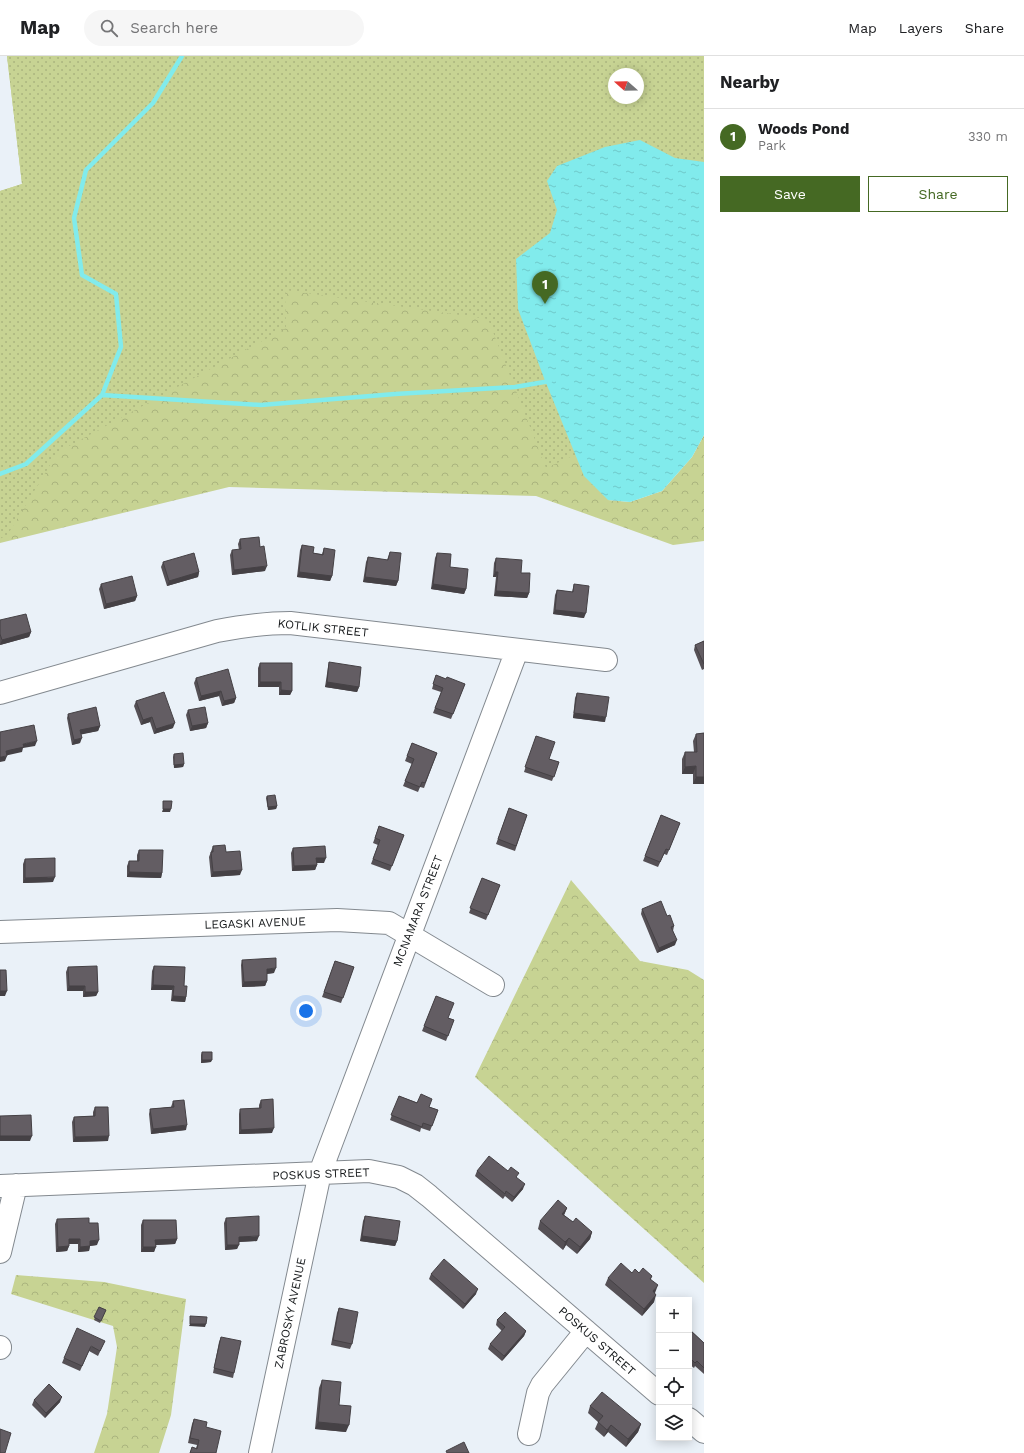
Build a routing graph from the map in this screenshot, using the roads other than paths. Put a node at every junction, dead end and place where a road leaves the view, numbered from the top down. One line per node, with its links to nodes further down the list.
1 (517, 650): 2 (street, KOTLIK STREET); 3 (street, KOTLIK STREET); 5 (street, MCNAMARA STREET)
2 (606, 660)
3 (0, 692)
4 (0, 932): 5 (street, LEGASKI AVENUE)
5 (410, 935): 6 (street, LEGASKI AVENUE); 7 (street, MCNAMARA STREET)
6 (493, 985)
7 (320, 1173): 8 (street, POSKUS STREET); 10 (street, POSKUS STREET); 15 (street, ZABROSKY AVENUE)
8 (8, 1186): 9 (street)
9 (0, 1252)
10 (586, 1331): 11 (street, POSKUS STREET); 14 (street)
11 (656, 1391)
12 (692, 1422): 13 (street)
13 (704, 1432)
14 (529, 1434)
15 (260, 1453)

